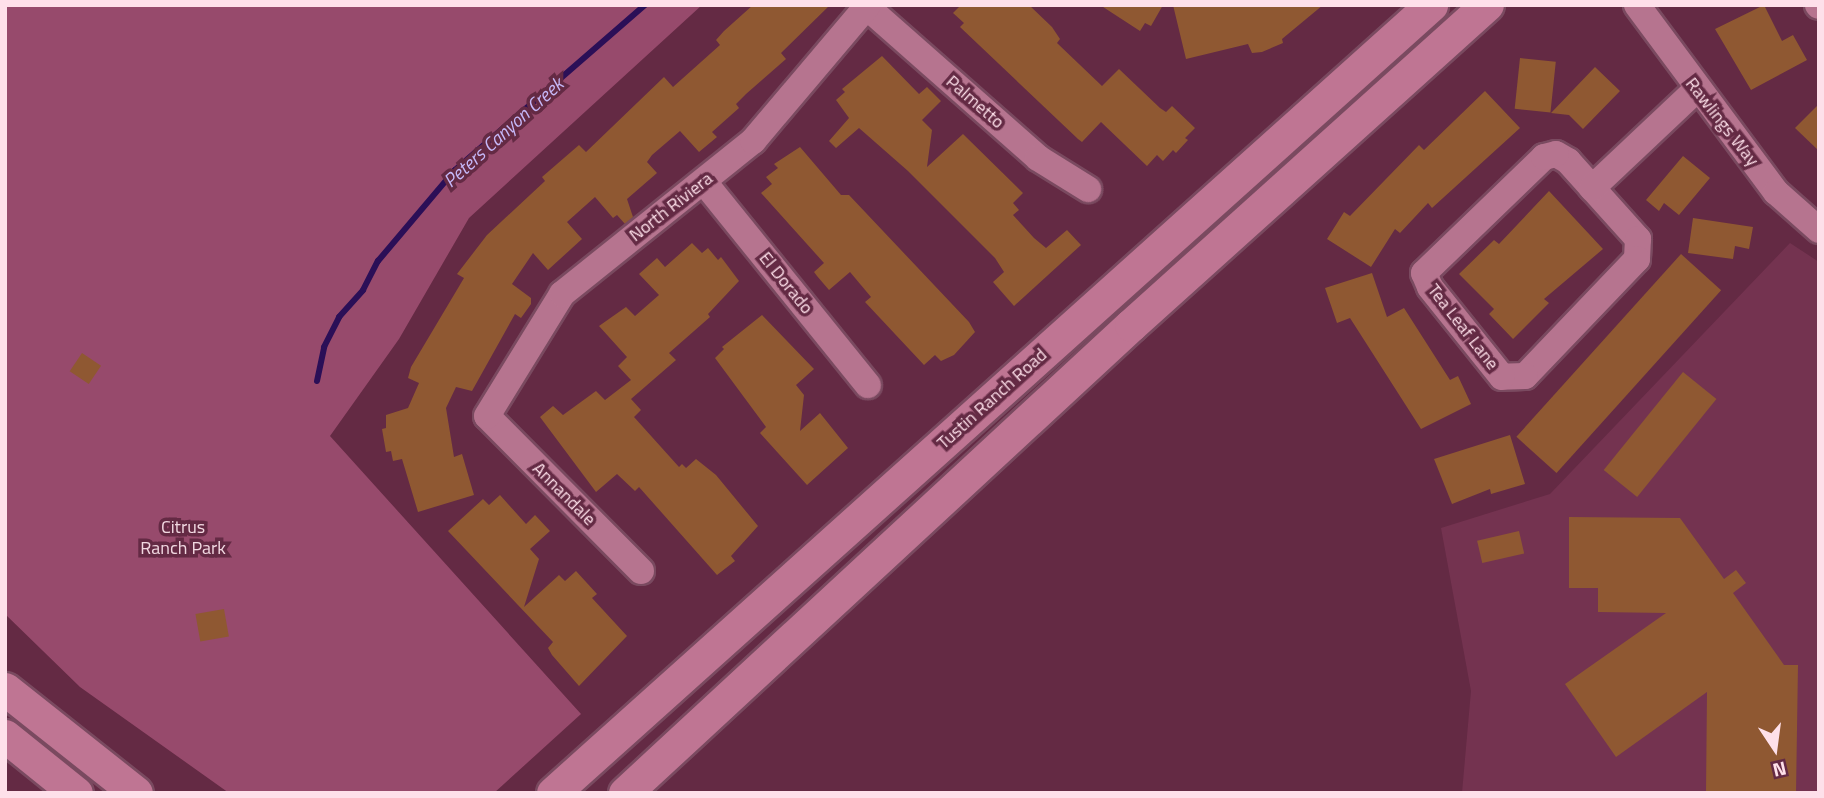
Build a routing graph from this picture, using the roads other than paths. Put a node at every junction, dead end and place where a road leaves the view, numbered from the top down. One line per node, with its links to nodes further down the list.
1 (1432, 5): 17 (main road, Tustin Ranch Road)
2 (1487, 5): 18 (main road)
3 (1637, 5): 5 (street, Rawlings Way)
4 (868, 6): 6 (street, North Riviera); 8 (street, Palmetto)
5 (1696, 90): 7 (street); 9 (street, Rawlings Way)
6 (704, 182): 10 (street, El Dorado); 11 (street, North Riviera)
7 (1592, 188): 7 (street, Tea Leaf Lane)
8 (1088, 189)
9 (1819, 230)
10 (869, 385)
11 (487, 416): 12 (street, Annandale)
12 (641, 571)
13 (5, 689): 16 (main road)
14 (5, 736): 15 (main road)
15 (76, 793)
16 (136, 793)
17 (553, 793)
18 (625, 793)

